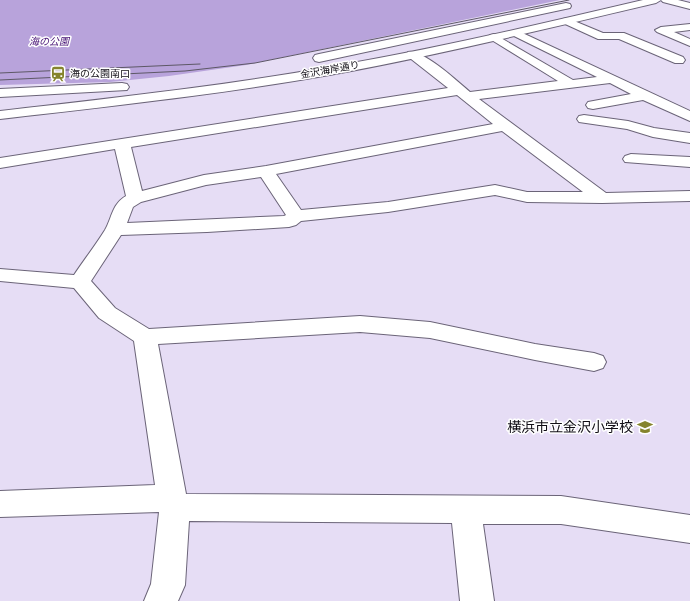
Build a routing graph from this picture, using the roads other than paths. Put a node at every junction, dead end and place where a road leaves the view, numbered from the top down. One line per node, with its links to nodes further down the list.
1 (656, 0): 5 (street, 金沢海岸通り)
2 (666, 0): 4 (street)
3 (579, 3): 11 (street)
4 (690, 6)
5 (566, 21): 7 (street, 金沢海岸通り); 12 (street)
6 (690, 27): 9 (street)
7 (516, 32): 8 (street, 金沢海岸通り); 13 (street)
8 (494, 37): 10 (street, 金沢海岸通り); 15 (street)
9 (690, 43)
10 (412, 56): 18 (street); 22 (street, 金沢海岸通り)
11 (308, 60)
12 (679, 60)
13 (613, 79): 15 (street); 19 (street)
14 (195, 80): 16 (street)
15 (571, 84): 18 (street)
16 (158, 85): 17 (street); 20 (street)
17 (0, 93)
18 (463, 93): 25 (street); 27 (street)
19 (645, 94): 21 (street); 23 (street)
20 (0, 100)
21 (593, 105)
22 (0, 115)
23 (690, 117)
24 (584, 119): 26 (street)
25 (505, 126): 31 (street); 34 (street)
26 (690, 138)
27 (122, 144): 30 (street); 33 (street)
28 (631, 159): 29 (street)
29 (690, 162)
30 (0, 163)
31 (266, 171): 33 (street); 35 (street)
32 (690, 196): 34 (street)
33 (135, 198): 36 (street)
34 (602, 198): 35 (street)
35 (296, 216): 36 (street)
36 (115, 229): 38 (street)
37 (0, 275): 38 (street)
38 (80, 282): 39 (street)
39 (145, 338): 40 (street); 41 (street)
40 (594, 362)
41 (173, 503): 42 (street); 43 (street); 45 (street)
42 (0, 504)
43 (466, 510): 44 (street); 46 (street)
44 (690, 529)
45 (161, 601)
46 (476, 601)

